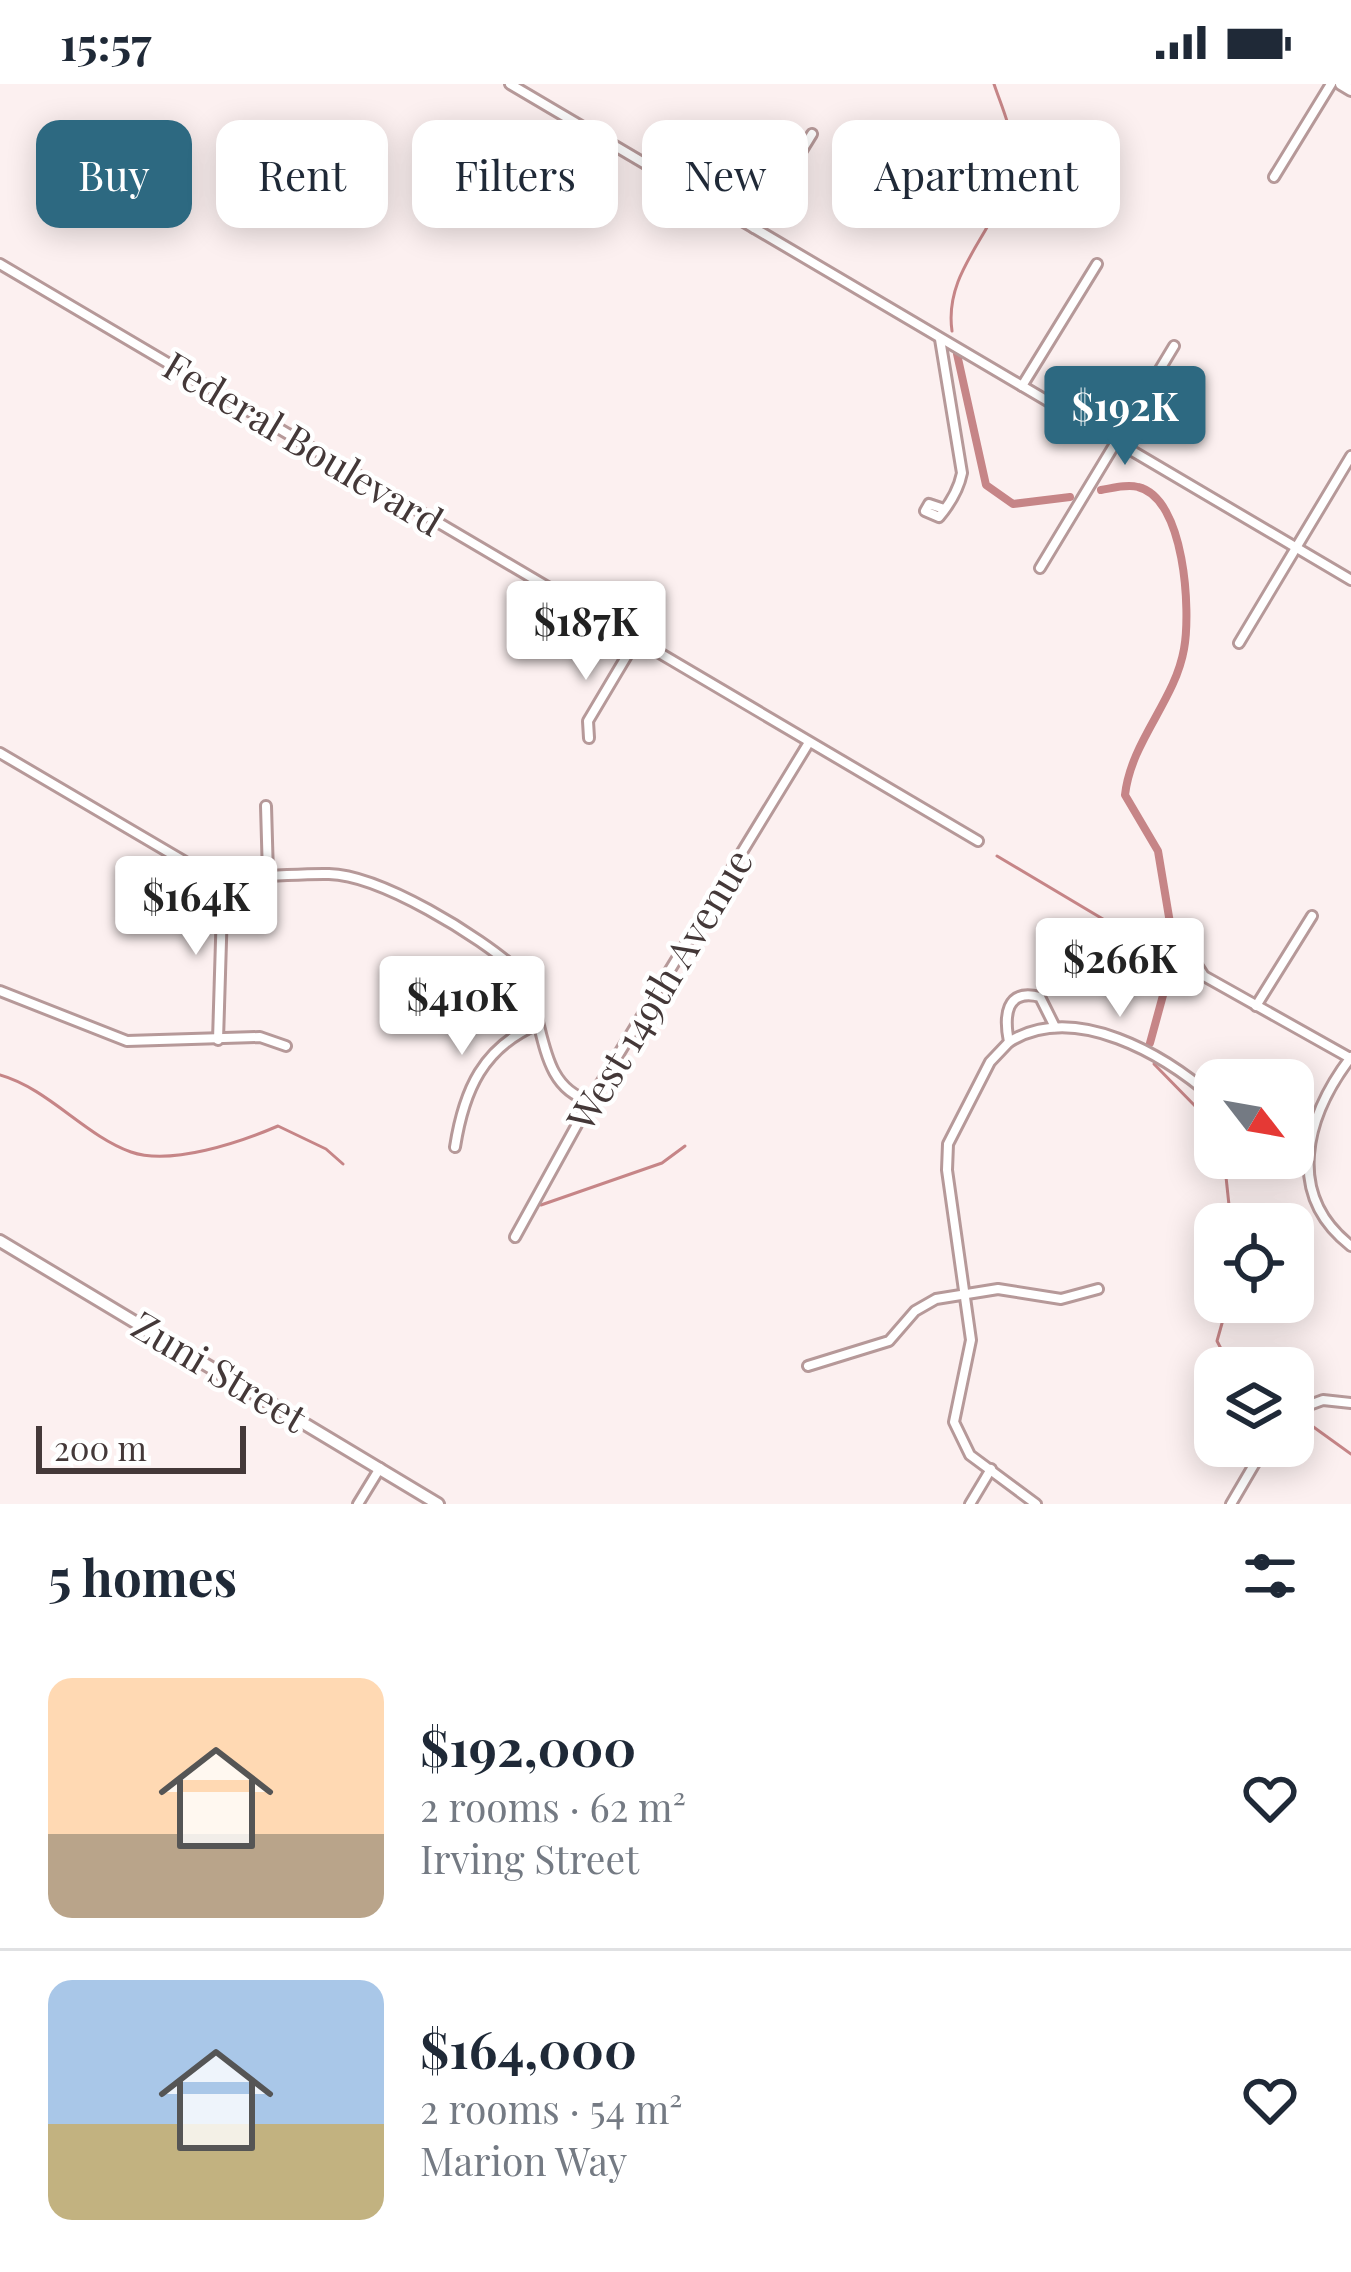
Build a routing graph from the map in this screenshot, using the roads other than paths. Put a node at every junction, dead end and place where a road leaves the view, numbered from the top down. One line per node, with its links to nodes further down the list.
1 (510, 84): 7 (street)
2 (1330, 84): 8 (street)
3 (1342, 84): 4 (street)
4 (1351, 90)
5 (812, 134): 6 (street)
6 (808, 140)
7 (642, 162)
8 (1274, 177)
9 (754, 228): 12 (street)
10 (0, 264): 21 (street, Federal Boulevard)
11 (1097, 264): 14 (street)
12 (940, 338): 14 (street); 17 (street)
13 (1174, 346): 15 (street)
14 (1022, 386): 15 (street)
15 (1116, 441): 18 (street); 19 (street)
16 (1351, 456): 18 (street)
17 (944, 509)
18 (1297, 548): 20 (street); 22 (street)
19 (1040, 568)
20 (1351, 580)
21 (635, 642): 23 (street); 24 (street, Federal Boulevard)
22 (1239, 643)
23 (589, 738)
24 (808, 744): 27 (street, Federal Boulevard); 41 (street, West 149th Avenue)
25 (0, 753): 28 (street)
26 (266, 806): 29 (street)
27 (978, 841)
28 (224, 875): 29 (street); 36 (street)
29 (268, 875): 34 (street)
30 (1312, 916): 33 (street)
31 (1192, 959): 33 (street)
32 (0, 991): 36 (street)
33 (1256, 1006): 39 (street)
34 (538, 1024): 41 (street); 43 (street)
35 (1055, 1027): 37 (street); 37 (street); 40 (street)
36 (218, 1040): 38 (street)
37 (1009, 1042): 49 (street)
38 (286, 1046)
39 (1350, 1058): 42 (street)
40 (1194, 1084)
41 (590, 1101): 45 (street, West 149th Avenue)
42 (1314, 1122)
43 (455, 1148)
44 (1311, 1179): 47 (street)
45 (514, 1238)
46 (0, 1241): 54 (street, Zuni Street)
47 (1351, 1246)
48 (1098, 1289): 49 (street)
49 (965, 1294): 50 (street); 55 (street)
50 (808, 1366)
51 (1314, 1403): 52 (street)
52 (1351, 1403)
53 (1253, 1467): 60 (street)
54 (380, 1468): 56 (street); 57 (street, Zuni Street)
55 (991, 1468): 58 (street); 59 (street)
56 (358, 1504)
57 (438, 1504)
58 (970, 1504)
59 (1036, 1504)
60 (1231, 1504)

